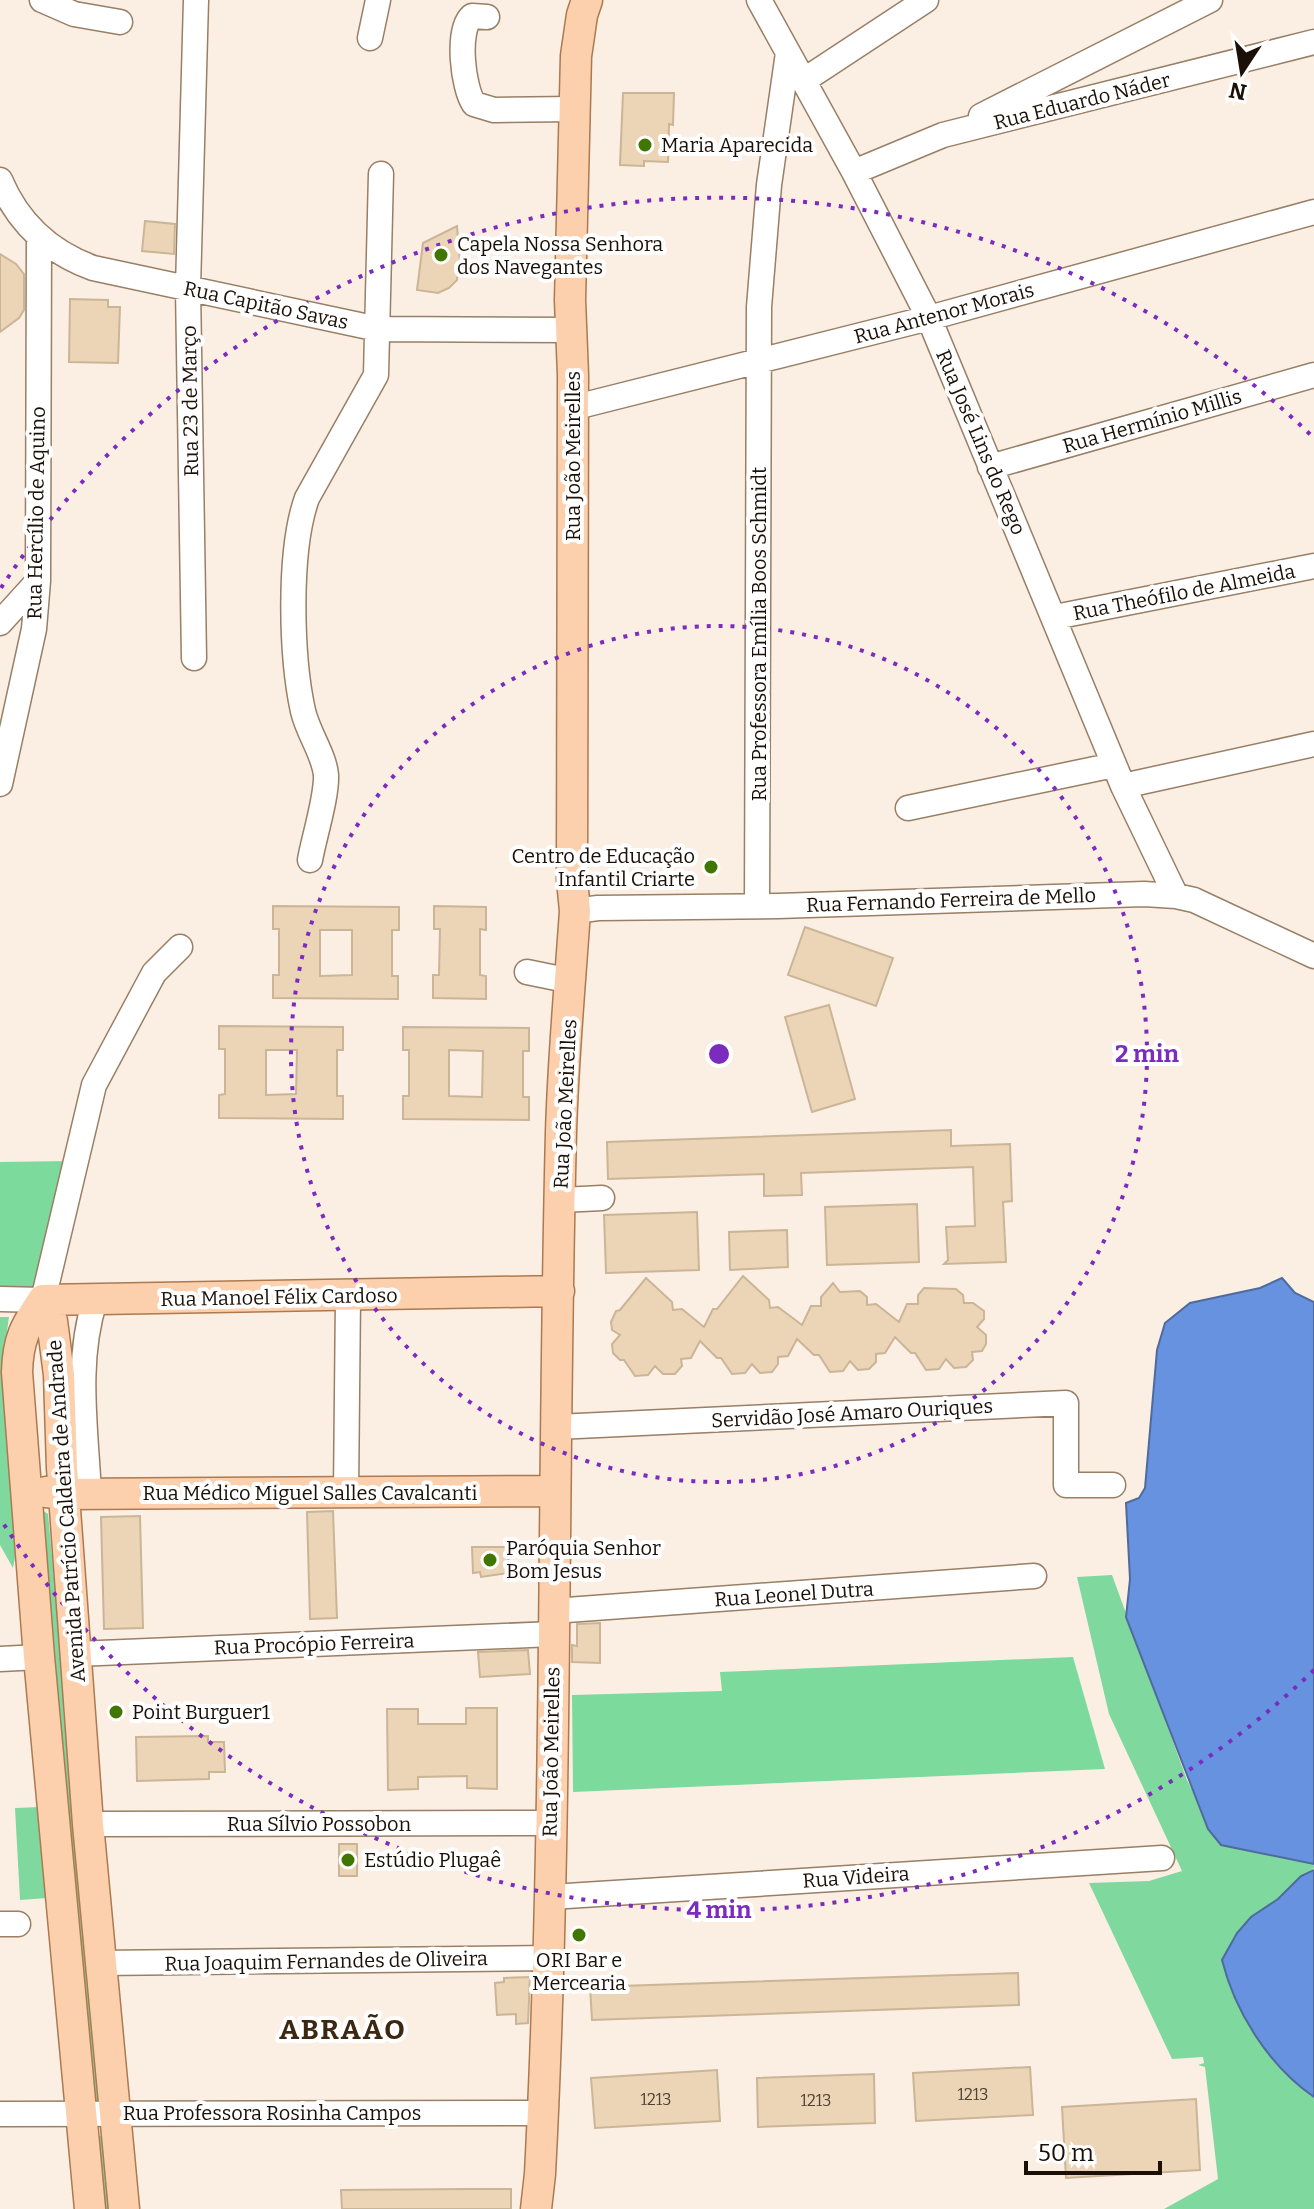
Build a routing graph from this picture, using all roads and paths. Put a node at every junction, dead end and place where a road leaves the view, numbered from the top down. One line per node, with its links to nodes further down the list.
1 (42, 0): 9 (street)
2 (196, 0): 21 (street, Rua 23 de Março)
3 (378, 0): 10 (street)
4 (587, 0): 14 (main road, Rua João Meirelles)
5 (759, 0): 12 (street, Rua José Lins do Rego)
6 (926, 0): 13 (street)
7 (1210, 0): 15 (street, Rua Eduardo Náder)
8 (487, 17): 14 (street)
9 (120, 22)
10 (370, 38)
11 (1314, 42): 15 (street, Rua Eduardo Náder)
12 (788, 53): 13 (street, Rua José Lins do Rego); 25 (street, Rua Professora Emília Boos Schmidt)
13 (803, 81): 16 (street, Rua José Lins do Rego)
14 (574, 109): 24 (main road, Rua João Meirelles)
15 (943, 135): 16 (street, Rua Eduardo Náder)
16 (854, 172): 22 (street, Rua José Lins do Rego)
17 (381, 174): 23 (street)
18 (0, 180): 20 (street, Rua Capitão Savas)
19 (1314, 212): 22 (street, Rua Antenor Morais)
20 (39, 237): 21 (street, Rua Capitão Savas); 30 (street, Rua Hercílio de Aquino)
21 (188, 288): 23 (street, Rua Capitão Savas); 33 (street, Rua 23 de Março)
22 (929, 318): 25 (street, Rua Antenor Morais); 28 (street, Rua José Lins do Rego)
23 (378, 329): 24 (street, Rua Capitão Savas); 38 (street)
24 (572, 330): 27 (main road, Rua João Meirelles)
25 (760, 362): 27 (street, Rua Antenor Morais); 40 (street, Rua Professora Emília Boos Schmidt)
26 (1314, 375): 28 (street, Rua Hermínio Millis)
27 (572, 408): 41 (main road, Rua João Meirelles)
28 (990, 467): 31 (street, Rua José Lins do Rego)
29 (1314, 566): 31 (street, Rua Theófilo de Almeida)
30 (38, 581): 32 (street); 36 (street, Rua Hercílio de Aquino)
31 (1055, 617): 35 (street, Rua José Lins do Rego)
32 (0, 623)
33 (194, 658)
34 (1314, 744): 35 (street)
35 (1118, 775): 37 (street); 39 (street, Rua José Lins do Rego)
36 (0, 784)
37 (908, 808)
38 (310, 860)
39 (1176, 896): 40 (street, Rua Fernando Ferreira de Mello); 43 (street, Rua Fernando Ferreira de Mello)
40 (757, 906): 41 (street, Rua Fernando Ferreira de Mello)
41 (575, 911): 45 (main road, Rua João Meirelles)
42 (180, 947): 51 (street)
43 (1314, 956)
44 (527, 972): 45 (street)
45 (571, 981): 47 (main road, Rua João Meirelles)
46 (602, 1198): 47 (street)
47 (561, 1200): 48 (main road, Rua João Meirelles)
48 (559, 1291): 49 (main road, Rua Manoel Félix Cardoso); 53 (main road, Rua João Meirelles)
49 (348, 1296): 52 (main road, Rua Manoel Félix Cardoso); 57 (street)
50 (0, 1299): 51 (street, Rua Manoel Félix Cardoso)
51 (43, 1300): 52 (main road, Rua Manoel Félix Cardoso); 54 (main road, Avenida Patrício Caldeira de Andrade); 58 (main road, Avenida Patrício Caldeira de Andrade)
52 (95, 1300): 58 (street)
53 (556, 1427): 55 (street, Servidão José Amaro Ouriques); 56 (main road, Rua João Meirelles)
54 (23, 1473): 58 (main road); 62 (main road, Avenida Patrício Caldeira de Andrade)
55 (1113, 1485)
56 (555, 1491): 57 (main road, Rua Médico Miguel Salles Cavalcanti); 60 (main road, Rua João Meirelles)
57 (346, 1492): 58 (main road, Rua Médico Miguel Salles Cavalcanti)
58 (77, 1494): 61 (main road, Avenida Patrício Caldeira de Andrade)
59 (1034, 1576): 60 (street, Rua Leonel Dutra)
60 (553, 1623): 61 (street, Rua Procópio Ferreira); 64 (main road, Rua João Meirelles)
61 (76, 1654): 65 (main road, Avenida Patrício Caldeira de Andrade)
62 (39, 1657): 63 (street); 72 (main road, Avenida Patrício Caldeira de Andrade)
63 (0, 1659)
64 (550, 1823): 65 (street, Rua Sílvio Possobon); 67 (main road, Rua João Meirelles)
65 (88, 1824): 69 (main road, Avenida Patrício Caldeira de Andrade)
66 (1162, 1858): 67 (street, Rua Videira)
67 (551, 1897): 68 (main road, Rua João Meirelles)
68 (551, 1958): 69 (street, Rua Joaquim Fernandes de Oliveira); 70 (main road, Rua João Meirelles)
69 (101, 1963): 73 (main road, Avenida Patrício Caldeira de Andrade)
70 (543, 2113): 73 (street, Rua Professora Rosinha Campos); 76 (main road, Rua João Meirelles)
71 (0, 2114): 72 (street, Rua Professora Rosinha Campos)
72 (82, 2114): 73 (street, Rua Professora Rosinha Campos); 74 (main road, Avenida Patrício Caldeira de Andrade)
73 (116, 2114): 75 (main road, Avenida Patrício Caldeira de Andrade)
74 (90, 2209)
75 (124, 2209)
76 (536, 2209)

